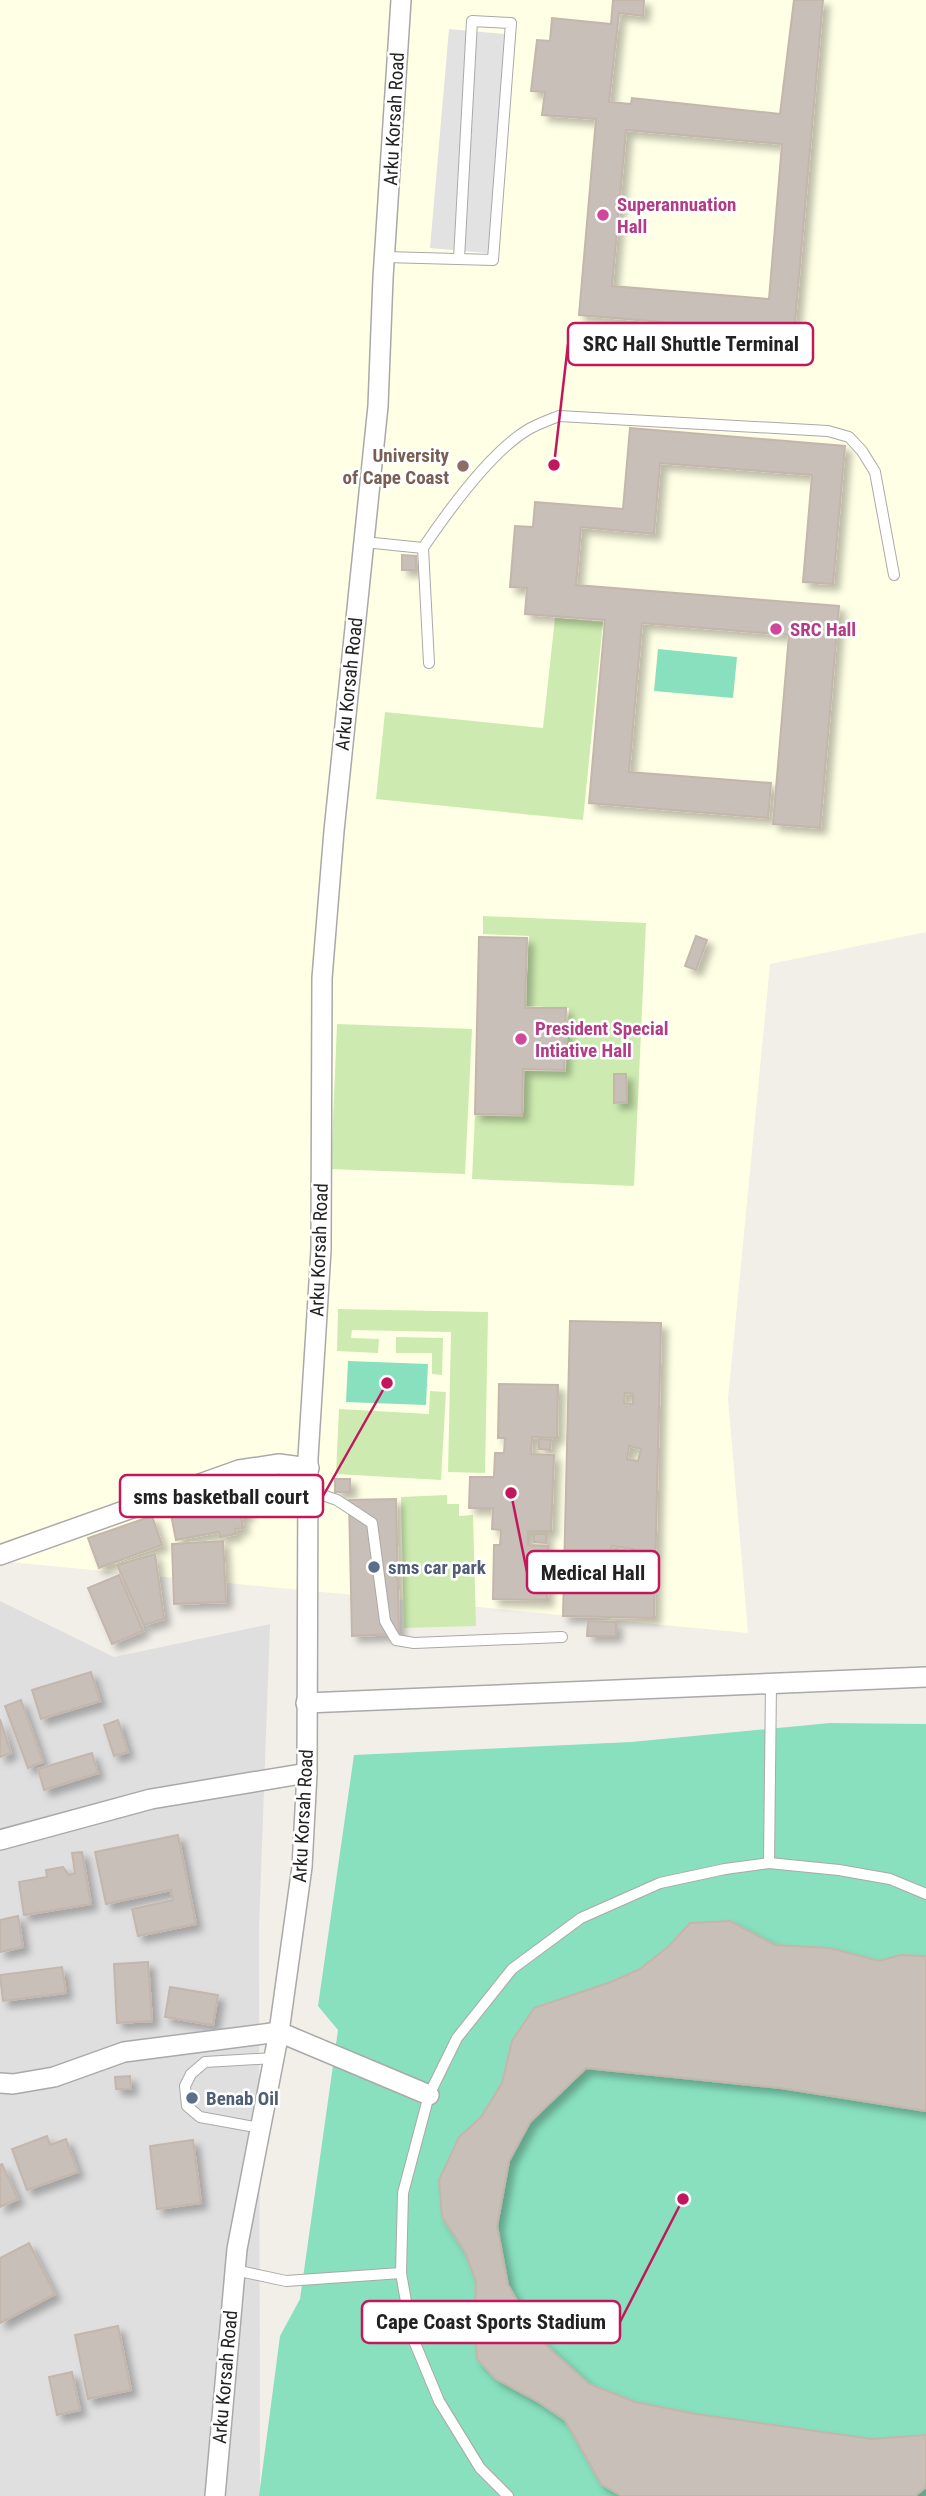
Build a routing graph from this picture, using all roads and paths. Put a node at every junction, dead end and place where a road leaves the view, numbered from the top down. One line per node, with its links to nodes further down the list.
1 (401, 0): 2 (street, Arku Korsah Road)
2 (385, 257): 3 (lane); 4 (street, Arku Korsah Road)
3 (459, 259): 3 (lane)
4 (364, 542): 5 (lane); 8 (street, Arku Korsah Road)
5 (424, 548): 6 (lane); 7 (lane)
6 (894, 575)
7 (429, 663)
8 (309, 1468): 9 (street, Arku Korsah Road); 10 (street)
9 (307, 1490): 11 (lane); 14 (street, Arku Korsah Road)
10 (0, 1555)
11 (562, 1637)
12 (926, 1677): 13 (street)
13 (771, 1683): 14 (street); 17 (lane)
14 (306, 1703): 15 (street, Arku Korsah Road)
15 (307, 1773): 16 (street); 19 (street, Arku Korsah Road)
16 (0, 1840)
17 (769, 1863): 18 (lane); 22 (lane)
18 (926, 1894)
19 (279, 2032): 20 (street, Arku Korsah Road); 21 (street); 22 (street)
20 (274, 2059): 23 (street, Arku Korsah Road); 23 (lane)
21 (0, 2083)
22 (429, 2095): 25 (lane)
23 (260, 2129): 24 (street, Arku Korsah Road)
24 (235, 2270): 25 (lane); 26 (street, Arku Korsah Road)
25 (401, 2273): 27 (lane)
26 (215, 2496)
27 (509, 2496)

